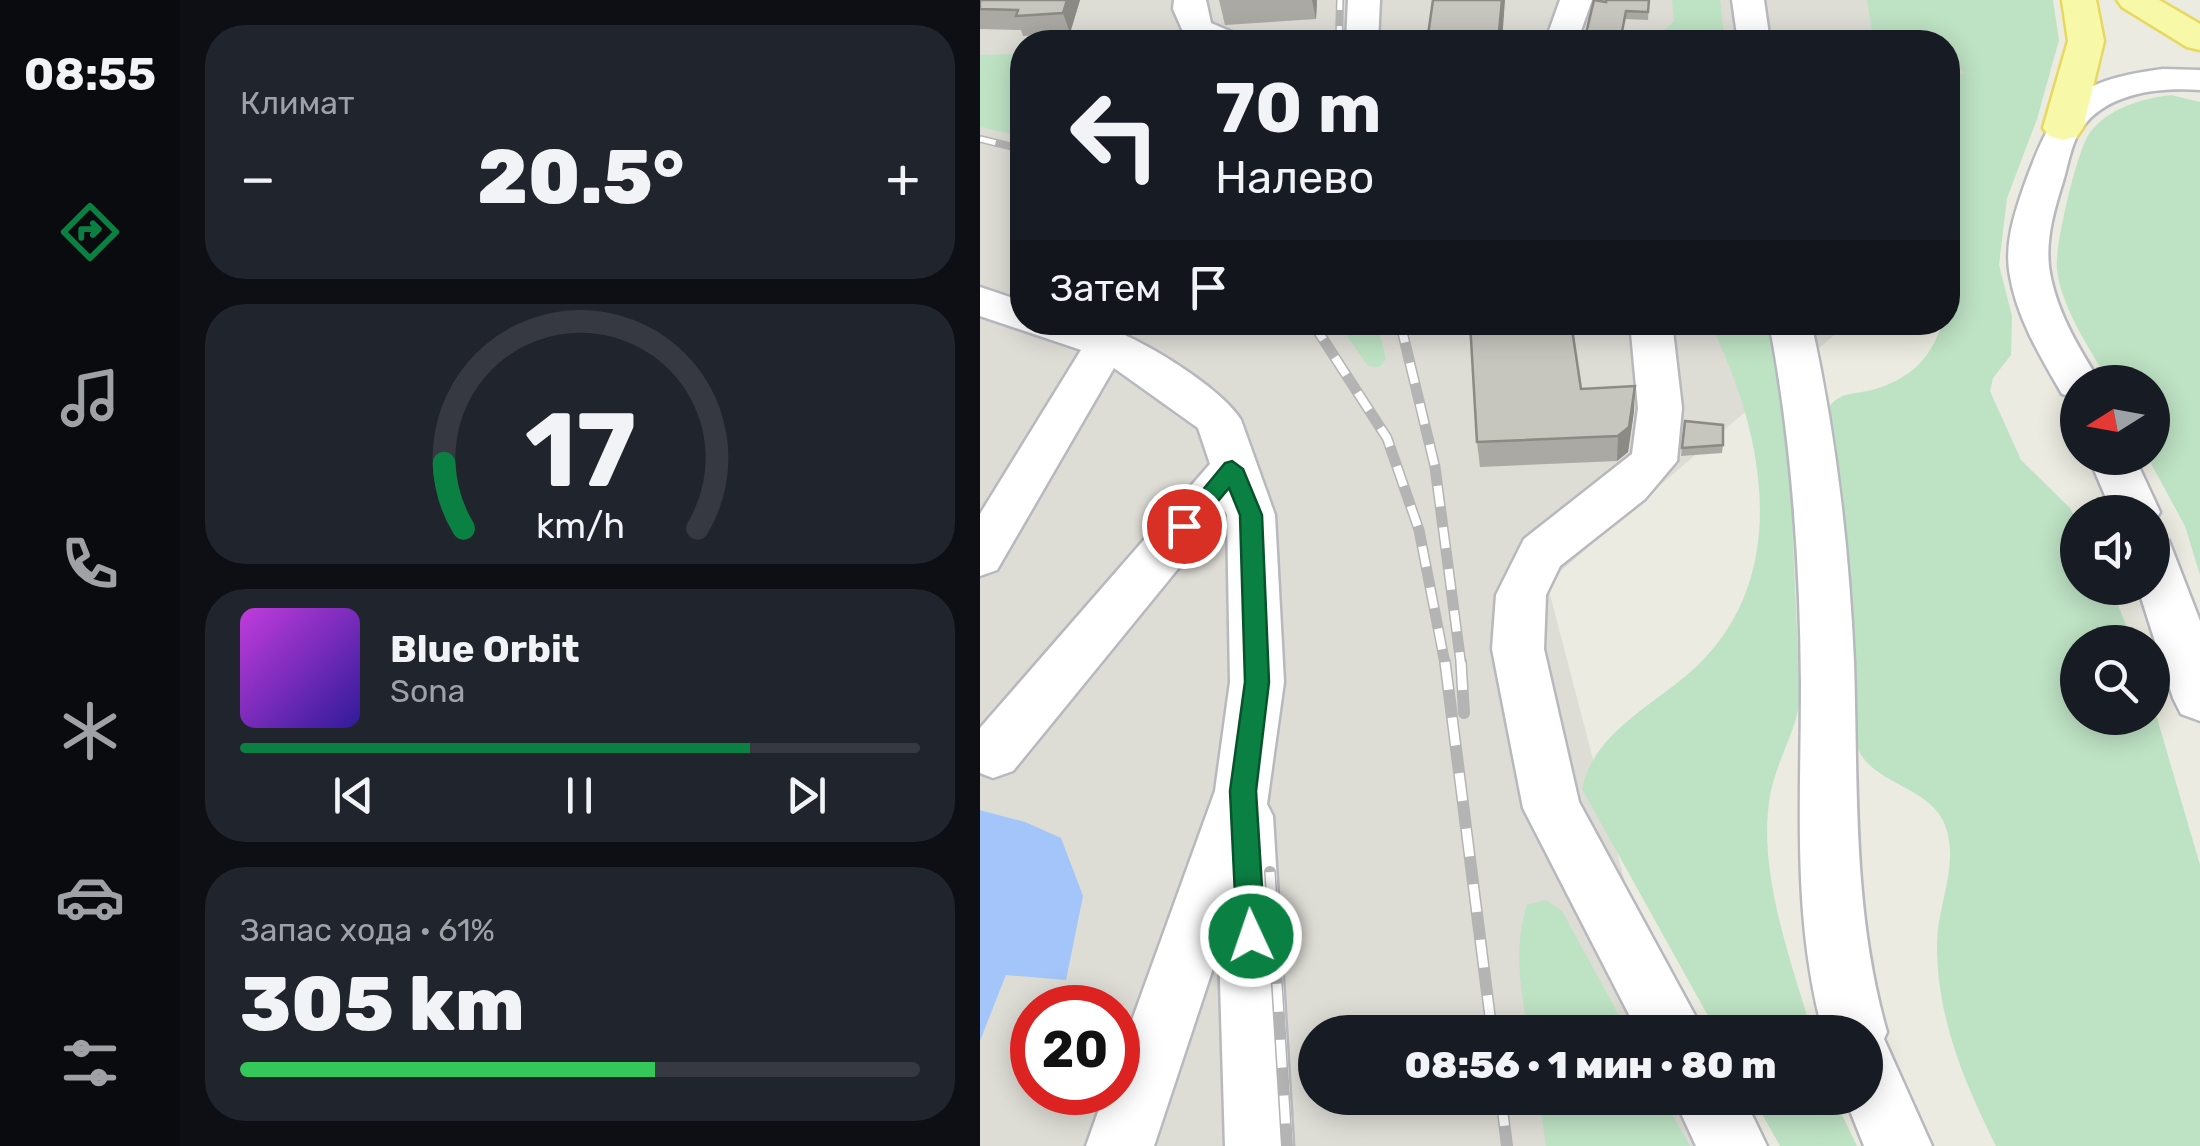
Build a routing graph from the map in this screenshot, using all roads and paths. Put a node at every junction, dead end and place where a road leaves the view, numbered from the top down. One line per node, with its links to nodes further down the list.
1 (1190, 0): 9 (street)
2 (1364, 0): 10 (street)
3 (1576, 0): 11 (street)
4 (1748, 0): 12 (street)
5 (2079, 0): 15 (main road)
6 (2134, 0): 13 (main road)
7 (2190, 0): 8 (main road)
8 (2200, 6)
9 (1201, 30)
10 (1363, 30)
11 (1565, 30)
12 (1752, 30)
13 (2200, 39)
14 (2200, 80): 15 (street)
15 (2063, 128): 22 (street)
16 (980, 301): 17 (street)
17 (1010, 312)
18 (1083, 335): 21 (street)
19 (1652, 335): 29 (street)
20 (1793, 335): 30 (street)
21 (1107, 343): 23 (street); 24 (street)
22 (2068, 365)
23 (1232, 469): 27 (street); 28 (street)
24 (980, 556)
25 (2169, 605): 26 (street)
26 (2200, 698)
27 (993, 753)
28 (1243, 791): 33 (street); 34 (street)
29 (1663, 1015)
30 (1851, 1015)
31 (1883, 1109): 36 (street)
32 (1717, 1115): 35 (street)
33 (1120, 1146)
34 (1259, 1146)
35 (1734, 1146)
36 (1898, 1146)

